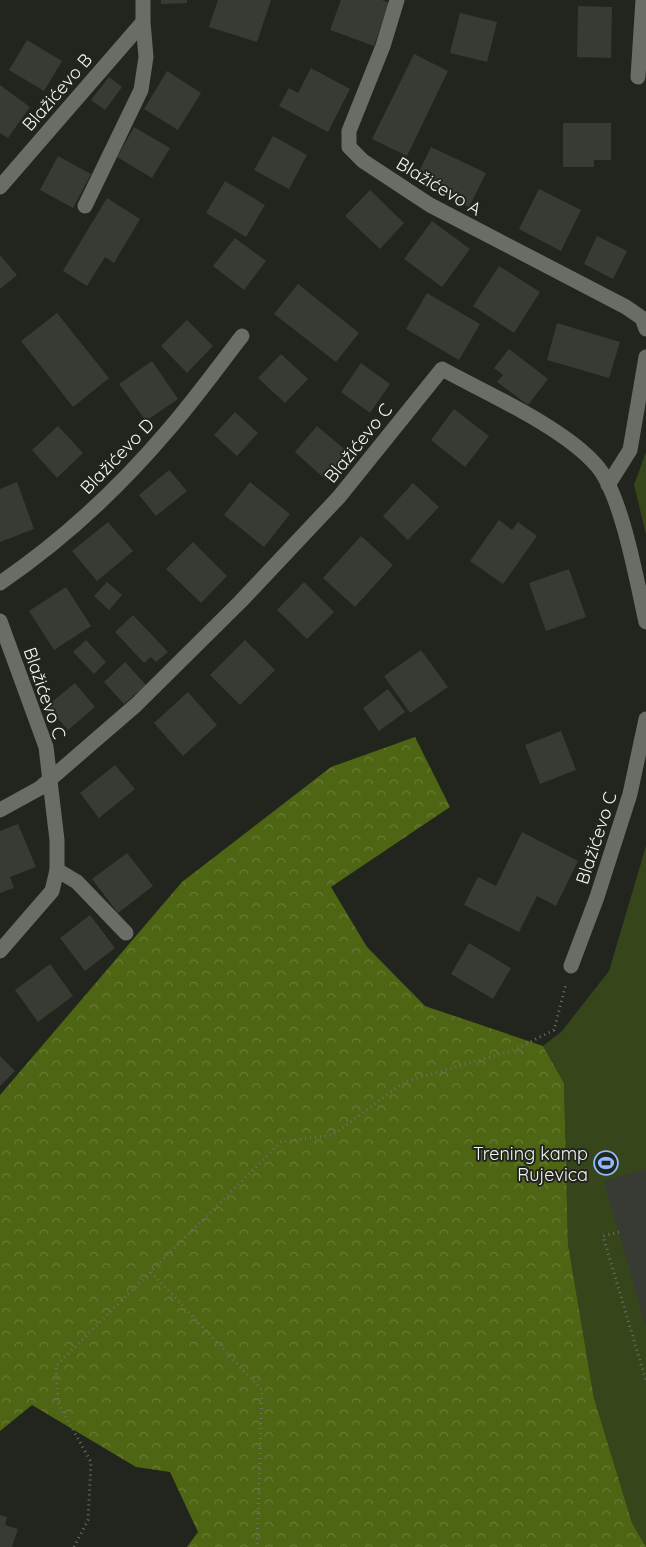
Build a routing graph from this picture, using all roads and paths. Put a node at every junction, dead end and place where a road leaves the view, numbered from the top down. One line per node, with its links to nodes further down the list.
1 (143, 0): 4 (street)
2 (397, 0): 8 (street, Blažićevo A)
3 (643, 0): 5 (street)
4 (143, 22): 6 (street, Blažićevo B); 7 (street)
5 (638, 76)
6 (0, 187)
7 (85, 206)
8 (646, 329)
9 (242, 336): 13 (street, Blažićevo D)
10 (646, 357): 11 (street)
11 (641, 424): 12 (street)
12 (608, 484): 15 (street, Blažićevo C); 17 (street, Blažićevo C)
13 (0, 583)
14 (0, 621): 17 (street, Blažićevo C)
15 (646, 622)
16 (646, 719): 22 (street, Blažićevo C)
17 (50, 779): 18 (street, Blažićevo C); 19 (street, Blažićevo C)
18 (0, 810)
19 (57, 870): 20 (street); 21 (street, Blažićevo C)
20 (126, 933)
21 (0, 951)
22 (571, 966): 24 (path)
23 (619, 1232): 25 (path)
24 (151, 1272): 26 (path); 27 (path)
25 (646, 1381)
26 (74, 1547)
27 (257, 1547)

